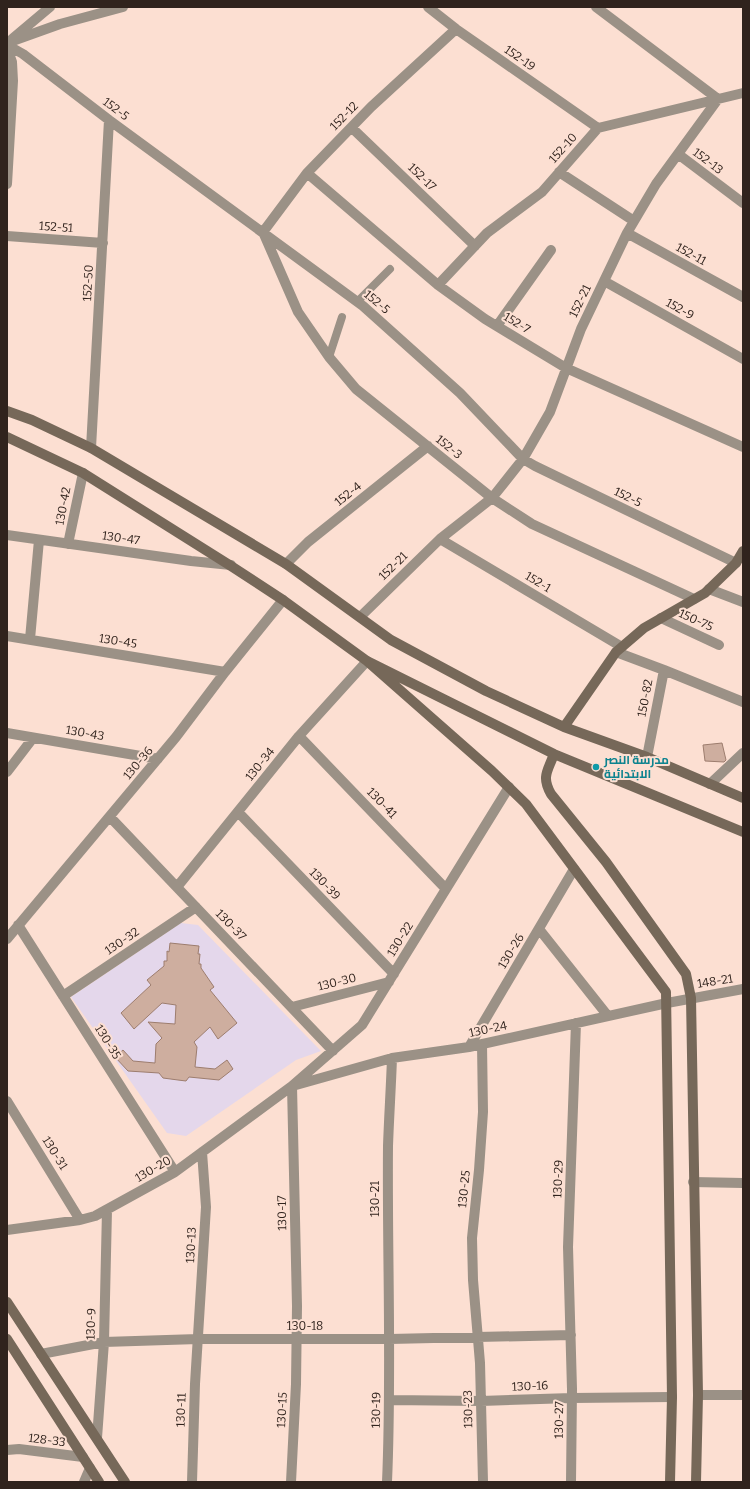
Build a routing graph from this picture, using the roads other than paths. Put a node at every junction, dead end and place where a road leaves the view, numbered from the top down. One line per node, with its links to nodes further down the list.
1 (50, 7): 6 (street)
2 (123, 7): 6 (street)
3 (428, 7): 5 (street, 152-19)
4 (596, 7): 8 (street)
5 (456, 29): 10 (street, 152-12); 11 (street, 152-19)
6 (7, 45): 9 (street, 152-5); 15 (street)
7 (743, 93): 8 (street)
8 (718, 99): 11 (street); 12 (street, 152-21)
9 (109, 120): 18 (street, 152-5); 21 (street, 152-50)
10 (352, 128): 13 (street, 152-12); 22 (street, 152-17)
11 (598, 128): 14 (street, 152-10)
12 (678, 154): 16 (street, 152-13); 17 (street, 152-21)
13 (307, 172): 18 (street, 152-12); 26 (street, 152-7)
14 (559, 172): 17 (street); 22 (street, 152-10)
15 (7, 184)
16 (743, 203)
17 (634, 221): 19 (street, 152-21)
18 (263, 232): 28 (street, 152-5); 31 (street, 152-3)
19 (627, 233): 25 (street, 152-21); 27 (street, 152-11)
20 (7, 236): 21 (street, 152-51)
21 (103, 243): 38 (street, 152-50)
22 (475, 246): 26 (street, 152-10)
23 (551, 250): 30 (street)
24 (390, 269): 28 (lane)
25 (604, 281): 32 (street, 152-9); 33 (street, 152-21)
26 (438, 285): 30 (street, 152-7)
27 (743, 297)
28 (357, 302): 39 (street, 152-5)
29 (342, 317): 31 (lane)
30 (497, 326): 33 (street, 152-7)
31 (329, 358): 36 (street, 152-3)
32 (743, 359)
33 (566, 368): 37 (street, 152-7); 39 (street, 152-21)
34 (7, 411): 38 (main road)
35 (7, 437): 40 (main road)
36 (428, 446): 41 (street, 152-3); 48 (street, 152-4)
37 (743, 447)
38 (91, 448): 48 (main road)
39 (523, 459): 41 (street, 152-21); 47 (street, 152-5)
40 (83, 473): 45 (street, 130-42); 49 (main road)
41 (492, 498): 43 (street, 152-21); 51 (street, 152-3)
42 (7, 535): 44 (street, 130-47)
43 (440, 539): 54 (street, 152-21); 59 (street, 152-1)
44 (40, 540): 45 (street, 130-47); 57 (street)
45 (68, 544): 49 (street, 130-47)
46 (743, 551): 47 (main road)
47 (736, 563): 50 (main road)
48 (286, 564): 54 (main road)
49 (231, 566): 52 (main road)
50 (709, 589): 51 (main road); 53 (street)
51 (694, 599): 55 (main road)
52 (283, 600): 60 (main road); 62 (street, 130-36)
53 (743, 602)
54 (360, 617): 64 (main road)
55 (661, 618): 58 (street, 150-75); 59 (main road)
56 (7, 636): 57 (street, 130-45)
57 (30, 639): 62 (street, 130-45)
58 (719, 645)
59 (619, 649): 61 (street, 150-82); 64 (main road)
60 (367, 662): 66 (street, 130-34); 69 (main road); 74 (main road)
61 (664, 670): 63 (street); 70 (street, 150-82)
62 (225, 672): 71 (street, 130-36)
63 (743, 702)
64 (564, 728): 70 (main road)
65 (7, 733): 67 (street, 130-43)
66 (299, 736): 76 (street, 130-34); 81 (street, 130-41)
67 (33, 738): 71 (street, 130-43); 72 (street)
68 (743, 753): 73 (street)
69 (554, 754): 78 (main road); 89 (main road)
70 (647, 757): 73 (main road)
71 (158, 759): 77 (street, 130-36)
72 (7, 772)
73 (710, 784): 75 (main road)
74 (509, 787): 79 (main road); 81 (street, 130-22)
75 (743, 798)
76 (238, 812): 80 (street, 130-34); 86 (street, 130-39)
77 (110, 817): 80 (street, 130-37); 83 (street, 130-36)
78 (743, 832)
79 (574, 869): 84 (street, 130-26); 90 (main road)
80 (177, 887): 82 (street, 130-37)
81 (446, 889): 86 (street, 130-22)
82 (196, 907): 88 (street, 130-32); 91 (street, 130-37)
83 (18, 925): 85 (street, 130-36); 88 (street, 130-35)
84 (539, 929): 92 (street); 95 (street, 130-26)
85 (7, 939)
86 (391, 978): 91 (street, 130-30); 96 (street, 130-22)
87 (743, 990): 89 (street, 148-21)
88 (63, 996): 101 (street, 130-35)
89 (691, 998): 90 (street, 130-24); 102 (main road)
90 (667, 1002): 92 (street, 130-24); 118 (main road)
91 (292, 1007): 96 (street, 130-37)
92 (608, 1016): 93 (street, 130-24)
93 (576, 1023): 94 (street, 130-24); 108 (street, 130-29)
94 (482, 1044): 95 (street, 130-24); 109 (street, 130-25)
95 (469, 1047): 97 (street, 130-24)
96 (333, 1051): 98 (street, 130-22)
97 (392, 1058): 98 (street, 130-24); 113 (street, 130-21)
98 (292, 1086): 100 (street, 130-20); 112 (street, 130-17)
99 (7, 1101): 105 (street, 130-31)
100 (202, 1152): 101 (street, 130-20); 111 (street, 130-13)
101 (175, 1172): 104 (street, 130-20)
102 (693, 1182): 103 (street); 117 (main road)
103 (743, 1183)
104 (107, 1210): 105 (street, 130-20); 114 (street, 130-9)
105 (80, 1220): 106 (street, 130-20)
106 (7, 1230)
107 (7, 1302): 115 (main road)
108 (571, 1335): 109 (street, 130-18); 119 (street, 130-27)
109 (478, 1336): 113 (street, 130-18); 121 (street, 130-23)
110 (7, 1339): 124 (main road)
111 (198, 1339): 112 (street, 130-18); 114 (street, 130-18); 129 (street, 130-11)
112 (297, 1339): 113 (street, 130-18); 130 (street, 130-15)
113 (390, 1339): 120 (street, 130-19)
114 (104, 1342): 115 (street, 130-18); 122 (street, 130-9)
115 (41, 1354): 122 (main road)
116 (743, 1395): 117 (street)
117 (698, 1396): 135 (main road)
118 (672, 1397): 119 (street, 130-16); 134 (main road)
119 (572, 1398): 121 (street, 130-16); 133 (street, 130-27)
120 (390, 1400): 121 (street, 130-16); 131 (street, 130-19)
121 (481, 1401): 132 (street, 130-23)
122 (97, 1438): 128 (main road)
123 (7, 1450): 124 (street, 128-33)
124 (83, 1457): 125 (main road)
125 (90, 1468): 126 (street); 127 (main road)
126 (84, 1482)
127 (99, 1482)
128 (125, 1482)
129 (192, 1482)
130 (291, 1482)
131 (387, 1482)
132 (483, 1482)
133 (571, 1482)
134 (670, 1482)
135 (696, 1482)

